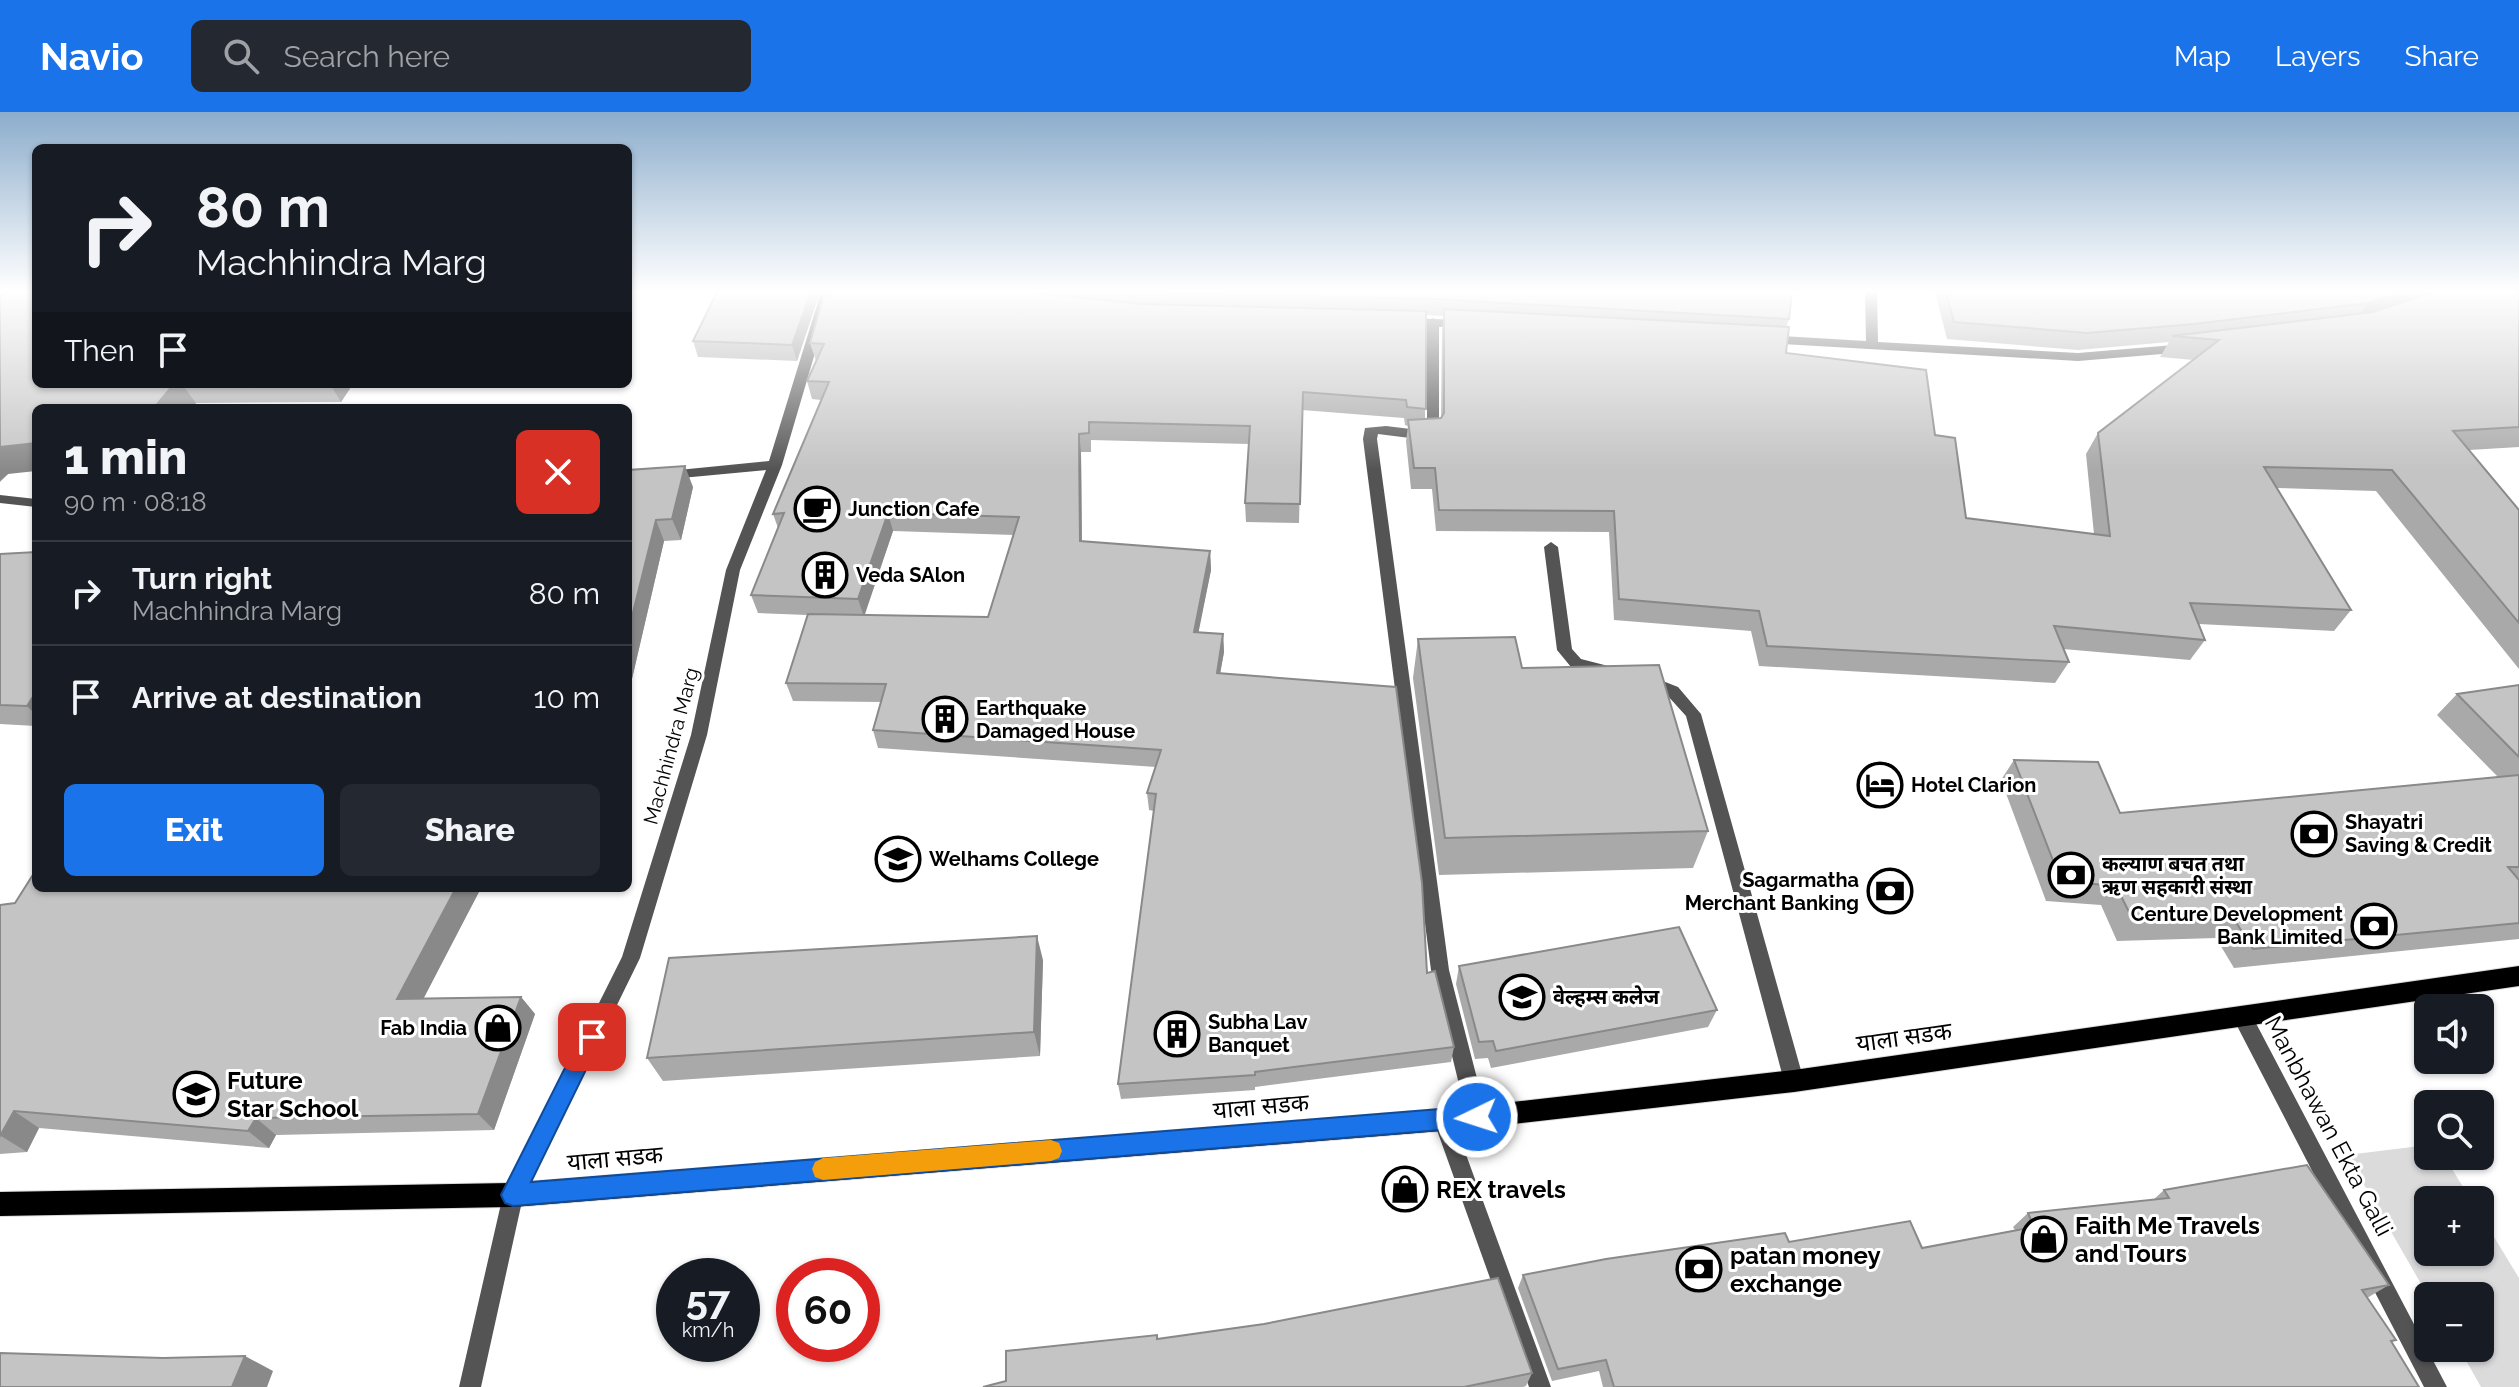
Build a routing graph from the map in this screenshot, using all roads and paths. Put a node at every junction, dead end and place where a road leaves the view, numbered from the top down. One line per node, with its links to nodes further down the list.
1 (813, 352): 5 (street, Machhindra Marg)
2 (1433, 352): 13 (street)
3 (1991, 352): 4 (street)
4 (2139, 352)
5 (775, 465): 6 (street); 15 (street, Machhindra Marg)
6 (632, 479)
7 (0, 499): 8 (street)
8 (32, 503)
9 (1551, 547): 12 (street)
10 (2519, 976): 11 (main road, याला सडक)
11 (2242, 1016): 12 (main road, याला सडक); 19 (street, Manbhawan Ekta Galli)
12 (1794, 1081): 13 (main road, याला सडक)
13 (1477, 1117): 14 (main road, याला सडक)
14 (1443, 1119): 15 (main road, याला सडक); 18 (street)
15 (513, 1195): 16 (main road, याला सडक); 17 (street, Machhindra Marg)
16 (0, 1204)
17 (470, 1387)
18 (1540, 1387)
19 (2436, 1387)

